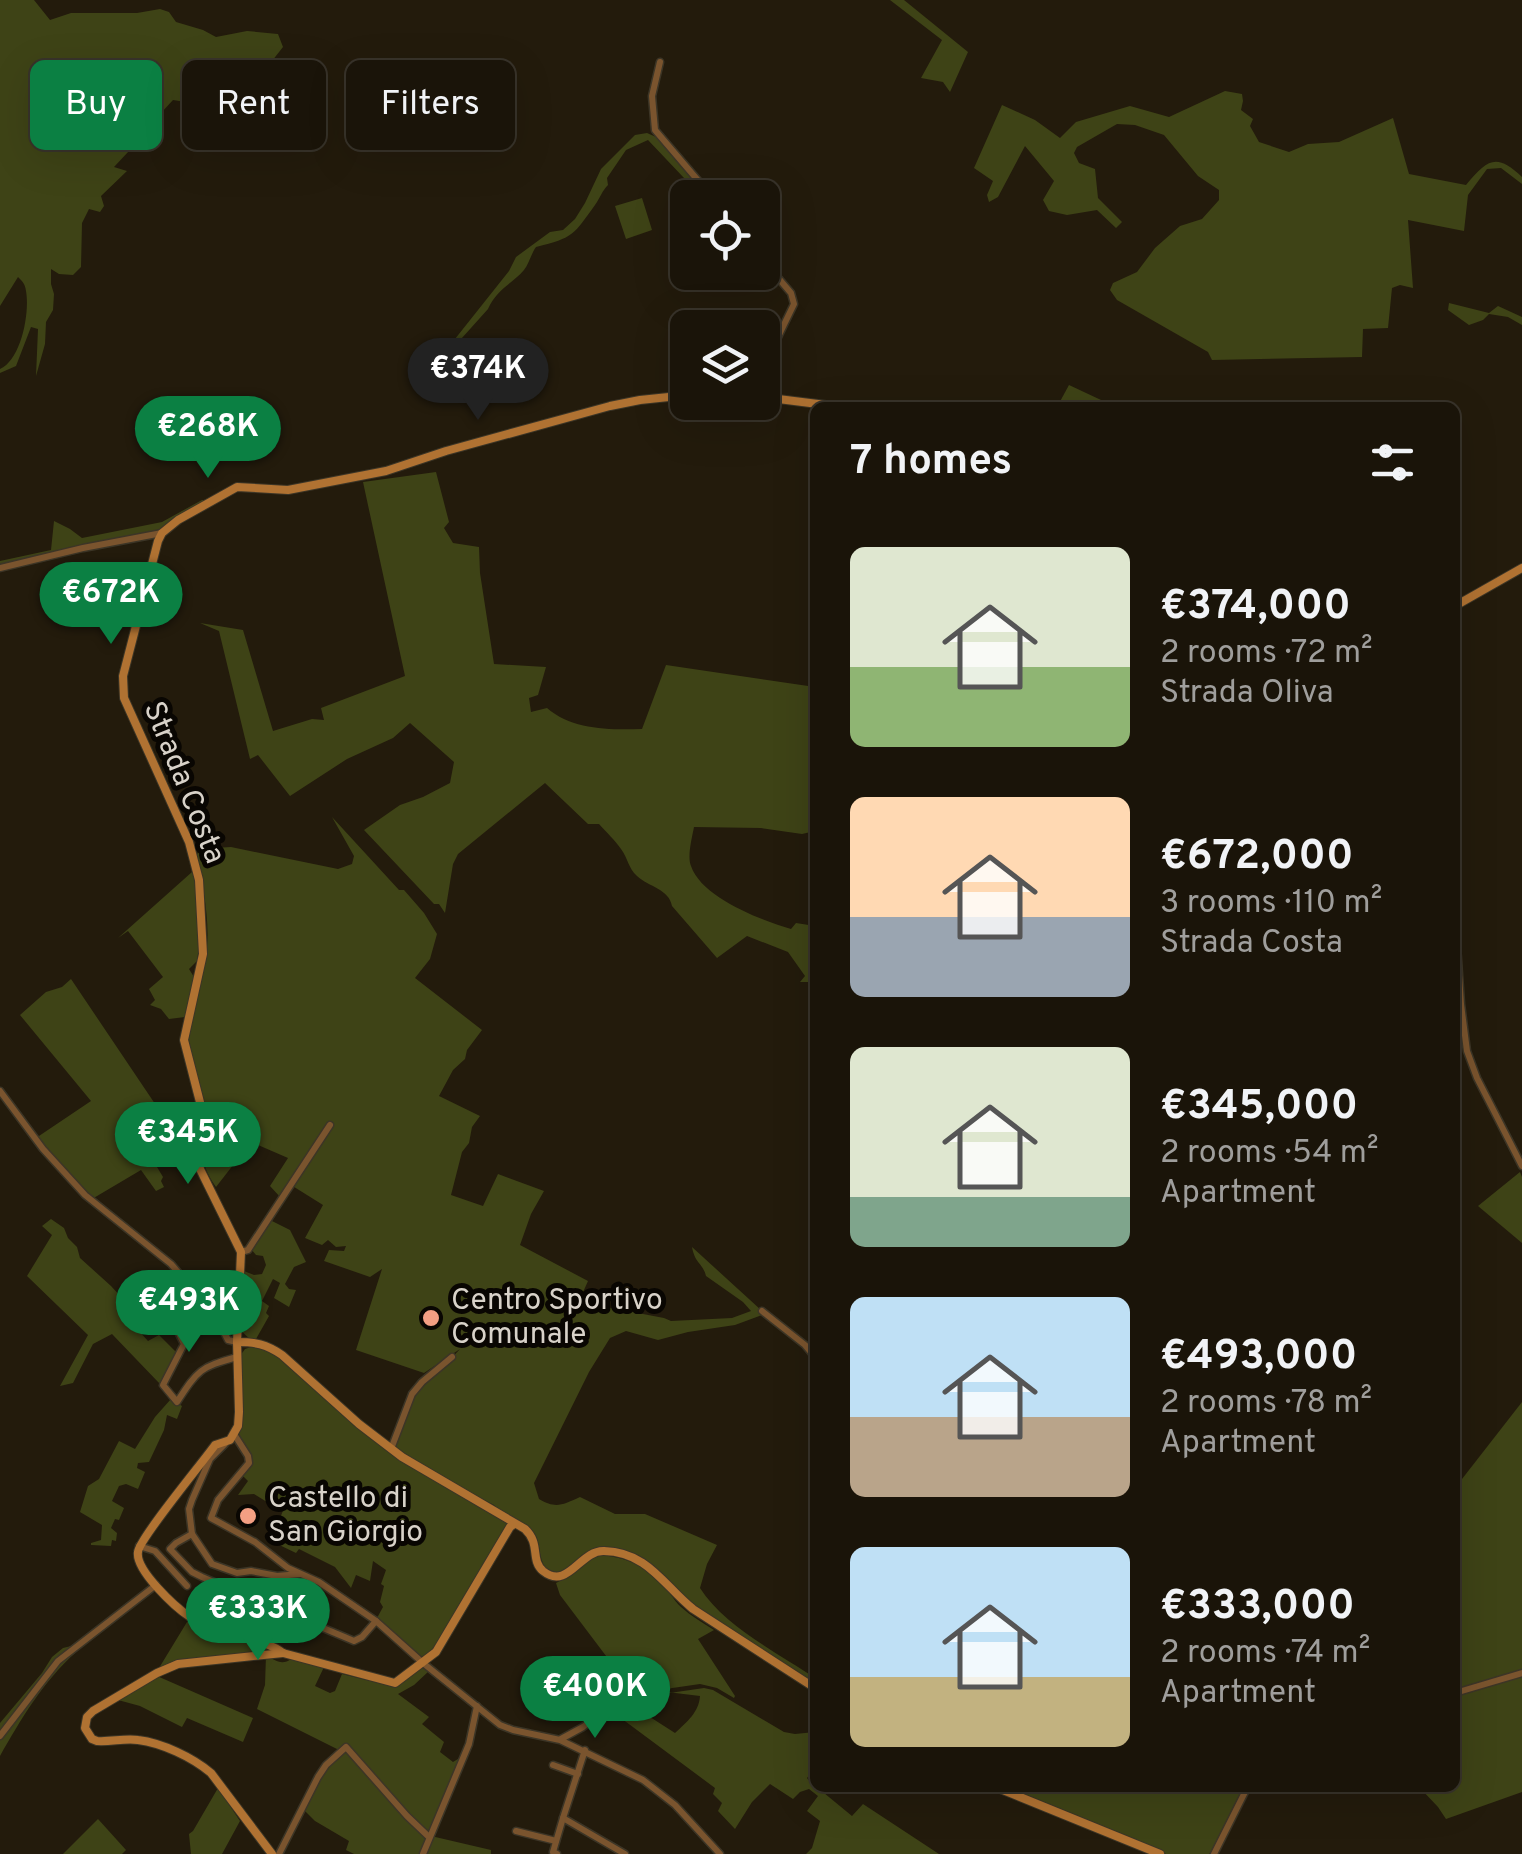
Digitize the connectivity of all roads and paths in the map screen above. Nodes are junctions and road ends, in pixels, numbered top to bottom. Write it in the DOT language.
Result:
graph roads {
  1 [pos="660,62"];
  2 [pos="697,180"];
  3 [pos="780,280"];
  4 [pos="780,333"];
  5 [pos="670,396"];
  6 [pos="780,399"];
  7 [pos="810,403"];
  8 [pos="162,533"];
  9 [pos="0,568"];
  10 [pos="1522,568"];
  11 [pos="1460,603"];
  12 [pos="1460,991"];
  13 [pos="0,1090"];
  14 [pos="330,1126"];
  15 [pos="1522,1166"];
  16 [pos="241,1252"];
  17 [pos="762,1312"];
  18 [pos="186,1327"];
  19 [pos="236,1342"];
  20 [pos="810,1352"];
  21 [pos="237,1357"];
  22 [pos="452,1357"];
  23 [pos="232,1437"];
  24 [pos="391,1449"];
  25 [pos="514,1524"];
  26 [pos="192,1534"];
  27 [pos="138,1549"];
  28 [pos="300,1574"];
  29 [pos="156,1585"];
  30 [pos="188,1586"];
  31 [pos="376,1620"];
  32 [pos="283,1653"];
  33 [pos="422,1663"];
  34 [pos="1522,1673"];
  35 [pos="810,1685"];
  36 [pos="1460,1692"];
  37 [pos="477,1706"];
  38 [pos="608,1708"];
  39 [pos="0,1736"];
  40 [pos="560,1740"];
  41 [pos="586,1750"];
  42 [pos="553,1765"];
  43 [pos="578,1774"];
  44 [pos="1008,1792"];
  45 [pos="1245,1792"];
  46 [pos="563,1818"];
  47 [pos="516,1831"];
  48 [pos="430,1837"];
  49 [pos="556,1841"];
  50 [pos="272,1854"];
  51 [pos="280,1854"];
  52 [pos="424,1854"];
  53 [pos="557,1854"];
  54 [pos="625,1854"];
  55 [pos="720,1854"];
  56 [pos="1160,1854"];
  57 [pos="1214,1854"];
  1 -- 2 [label="street"];
  3 -- 4 [label="street"];
  5 -- 8 [label="street"];
  6 -- 7 [label="street"];
  8 -- 9 [label="street"];
  8 -- 16 [label="street, Strada Costa"];
  10 -- 11 [label="street"];
  12 -- 15 [label="street"];
  13 -- 19 [label="street"];
  14 -- 16 [label="street"];
  16 -- 19 [label="street"];
  17 -- 20 [label="street"];
  18 -- 21 [label="street"];
  19 -- 21 [label="street"];
  19 -- 24 [label="street"];
  21 -- 23 [label="street"];
  22 -- 24 [label="street"];
  23 -- 26 [label="street"];
  23 -- 27 [label="street"];
  23 -- 28 [label="street"];
  24 -- 25 [label="street"];
  25 -- 33 [label="street"];
  25 -- 35 [label="street"];
  26 -- 28 [label="street"];
  26 -- 31 [label="street"];
  27 -- 29 [label="street"];
  27 -- 30 [label="street"];
  28 -- 31 [label="street"];
  29 -- 32 [label="street"];
  29 -- 39 [label="street"];
  31 -- 33 [label="street"];
  32 -- 33 [label="street"];
  32 -- 50 [label="street"];
  33 -- 37 [label="street"];
  34 -- 36 [label="street"];
  37 -- 40 [label="street"];
  37 -- 48 [label="street"];
  38 -- 40 [label="street"];
  40 -- 41 [label="street"];
  41 -- 43 [label="street"];
  41 -- 55 [label="street"];
  42 -- 43 [label="street"];
  43 -- 46 [label="street"];
  44 -- 56 [label="street"];
  45 -- 57 [label="street"];
  46 -- 49 [label="street"];
  46 -- 54 [label="street"];
  47 -- 49 [label="street"];
  48 -- 51 [label="street"];
  48 -- 52 [label="street"];
  49 -- 53 [label="street"];
}
